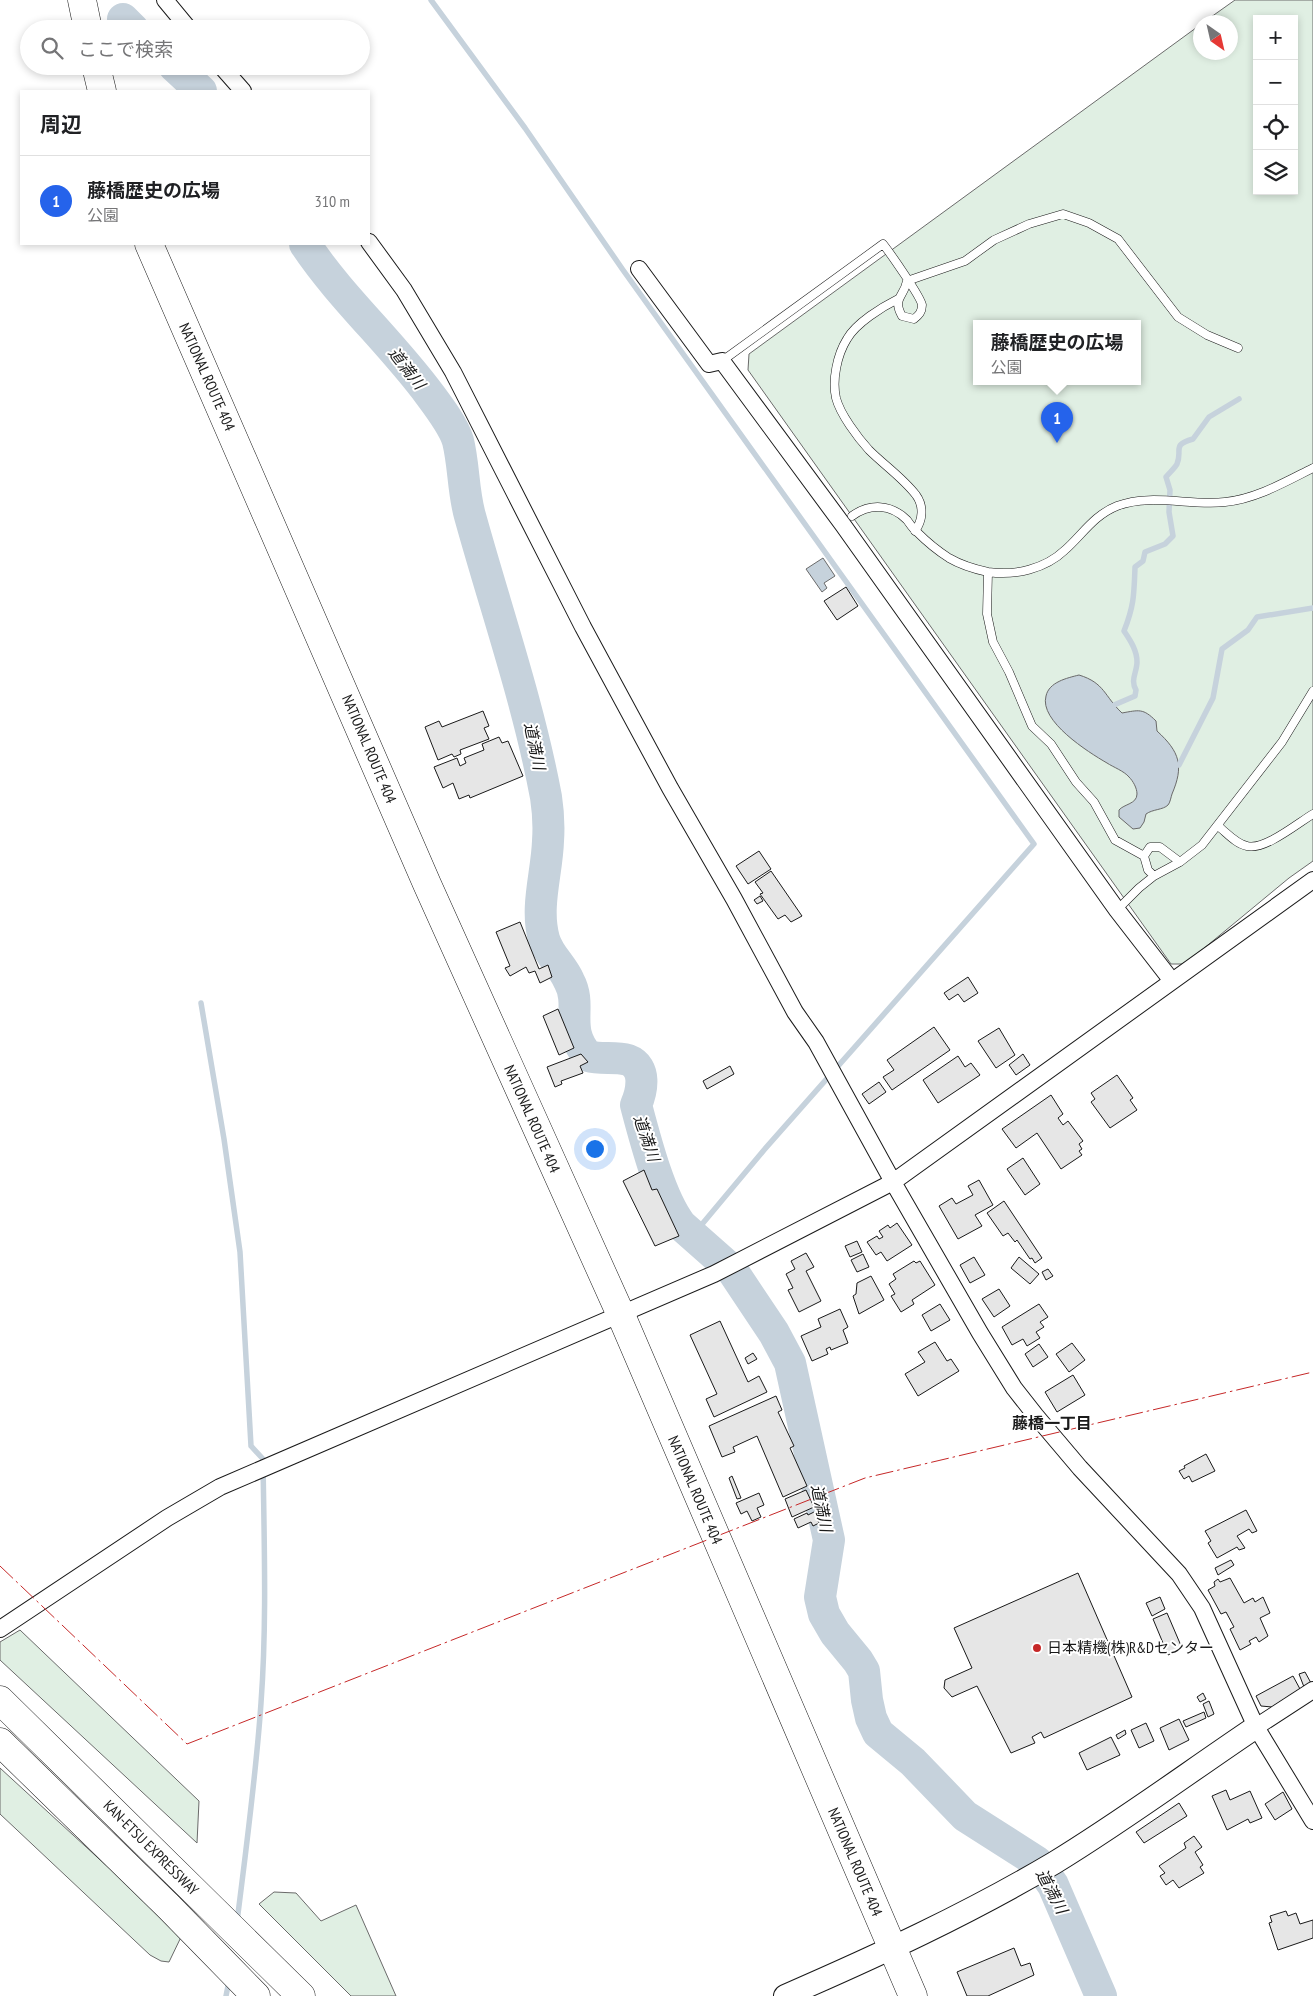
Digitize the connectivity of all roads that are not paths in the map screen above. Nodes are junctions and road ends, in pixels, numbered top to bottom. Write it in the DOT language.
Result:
graph roads {
  1 [pos="82,0"];
  2 [pos="165,0"];
  3 [pos="86,20"];
  4 [pos="182,20"];
  5 [pos="98,75"];
  6 [pos="229,75"];
  7 [pos="102,90"];
  8 [pos="242,90"];
  9 [pos="370,243"];
  10 [pos="149,245"];
  11 [pos="640,269"];
  12 [pos="907,281"];
  13 [pos="898,299"];
  14 [pos="1238,348"];
  15 [pos="722,361"];
  16 [pos="1313,468"];
  17 [pos="852,516"];
  18 [pos="915,531"];
  19 [pos="988,572"];
  20 [pos="1313,691"];
  21 [pos="1313,814"];
  22 [pos="1218,826"];
  23 [pos="1144,856"];
  24 [pos="1180,862"];
  25 [pos="1154,876"];
  26 [pos="1313,880"];
  27 [pos="1117,910"];
  28 [pos="1172,981"];
  29 [pos="893,1182"];
  30 [pos="621,1315"];
  31 [pos="0,1629"];
  32 [pos="1313,1690"];
  33 [pos="0,1700"];
  34 [pos="1256,1727"];
  35 [pos="0,1742"];
  36 [pos="1313,1821"];
  37 [pos="891,1948"];
  38 [pos="251,1991"];
  39 [pos="300,1996"];
  40 [pos="785,1996"];
  41 [pos="913,1996"];
  1 -- 3 [label="highway"];
  2 -- 4 [label="street"];
  5 -- 7 [label="highway"];
  6 -- 8 [label="street"];
  9 -- 29 [label="street"];
  10 -- 30 [label="highway, NATIONAL ROUTE 404"];
  11 -- 15 [label="street"];
  12 -- 13 [label="lane"];
  12 -- 13 [label="lane"];
  12 -- 14 [label="lane"];
  12 -- 15 [label="lane"];
  13 -- 18 [label="lane"];
  15 -- 27 [label="street"];
  16 -- 19 [label="lane"];
  17 -- 18 [label="lane"];
  18 -- 19 [label="lane"];
  19 -- 23 [label="lane"];
  20 -- 22 [label="lane"];
  21 -- 22 [label="lane"];
  22 -- 24 [label="lane"];
  23 -- 24 [label="lane"];
  23 -- 25 [label="lane"];
  24 -- 25 [label="lane"];
  25 -- 27 [label="lane"];
  26 -- 28 [label="street"];
  27 -- 28 [label="street"];
  28 -- 29 [label="street"];
  29 -- 30 [label="street"];
  29 -- 34 [label="street"];
  30 -- 31 [label="street"];
  30 -- 37 [label="highway, NATIONAL ROUTE 404"];
  32 -- 34 [label="street"];
  33 -- 39 [label="highway, KAN-ETSU EXPRESSWAY"];
  34 -- 36 [label="street"];
  34 -- 37 [label="street"];
  35 -- 38 [label="highway, KAN-ETSU EXPRESSWAY"];
  37 -- 40 [label="street"];
  37 -- 41 [label="highway, NATIONAL ROUTE 404"];
}
